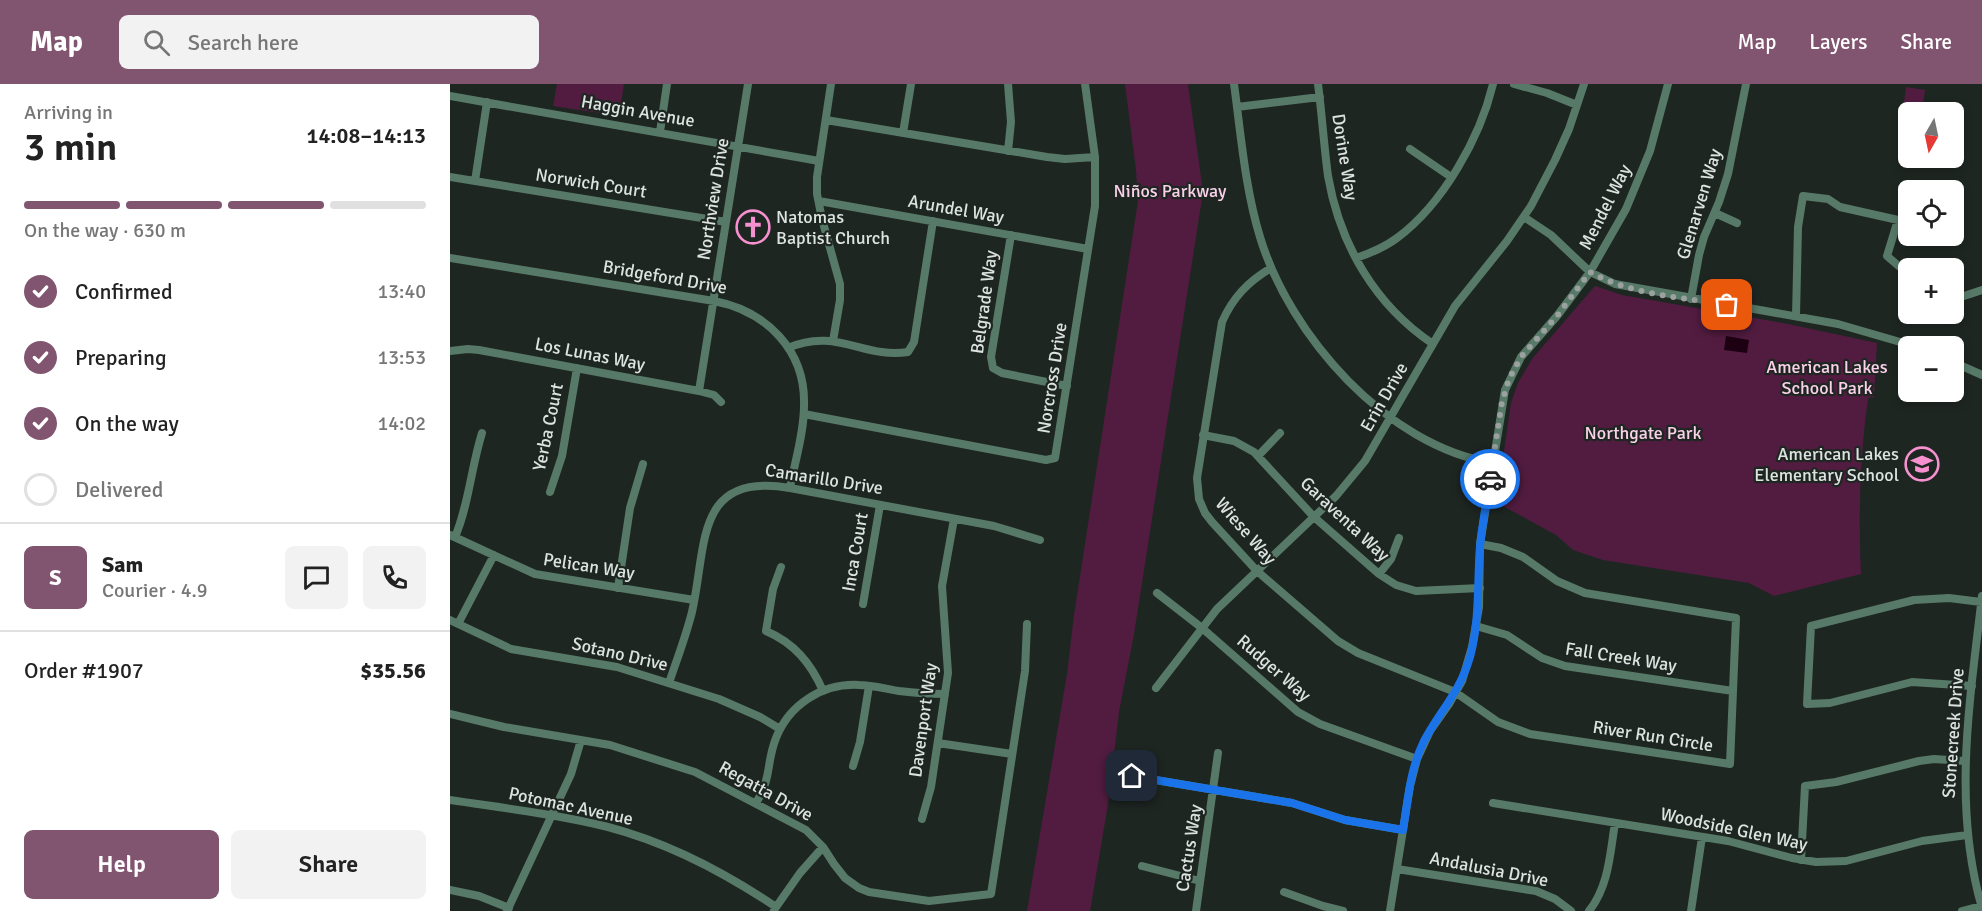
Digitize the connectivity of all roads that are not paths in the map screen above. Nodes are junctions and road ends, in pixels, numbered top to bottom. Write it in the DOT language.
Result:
graph roads {
  1 [pos="667,84"];
  2 [pos="748,84"];
  3 [pos="831,84"];
  4 [pos="911,84"];
  5 [pos="1008,84"];
  6 [pos="1085,84"];
  7 [pos="1234,84"];
  8 [pos="1318,84"];
  9 [pos="1493,84"];
  10 [pos="1514,84"];
  11 [pos="1584,84"];
  12 [pos="1668,84"];
  13 [pos="1746,84"];
  14 [pos="450,96"];
  15 [pos="1320,97"];
  16 [pos="487,102"];
  17 [pos="1577,105"];
  18 [pos="1237,107"];
  19 [pos="826,120"];
  20 [pos="660,132"];
  21 [pos="903,133"];
  22 [pos="738,146"];
  23 [pos="1410,149"];
  24 [pos="1008,151"];
  25 [pos="1095,157"];
  26 [pos="819,160"];
  27 [pos="450,177"];
  28 [pos="1451,177"];
  29 [pos="475,181"];
  30 [pos="819,201"];
  31 [pos="1715,213"];
  32 [pos="1524,217"];
  33 [pos="933,221"];
  34 [pos="726,222"];
  35 [pos="1737,223"];
  36 [pos="1011,235"];
  37 [pos="1088,249"];
  38 [pos="450,258"];
  39 [pos="1356,258"];
  40 [pos="1898,265"];
  41 [pos="1271,268"];
  42 [pos="1590,272"];
  43 [pos="1982,290"];
  44 [pos="1964,296"];
  45 [pos="1691,298"];
  46 [pos="714,301"];
  47 [pos="1796,316"];
  48 [pos="833,341"];
  49 [pos="1898,341"];
  50 [pos="1433,344"];
  51 [pos="788,348"];
  52 [pos="450,351"];
  53 [pos="1964,367"];
  54 [pos="577,368"];
  55 [pos="1982,375"];
  56 [pos="1067,386"];
  57 [pos="699,391"];
  58 [pos="721,402"];
  59 [pos="804,414"];
  60 [pos="1392,417"];
  61 [pos="483,433"];
  62 [pos="1280,433"];
  63 [pos="1203,435"];
  64 [pos="1258,456"];
  65 [pos="1493,463"];
  66 [pos="643,464"];
  67 [pos="790,488"];
  68 [pos="550,492"];
  69 [pos="880,505"];
  70 [pos="1314,517"];
  71 [pos="954,519"];
  72 [pos="453,536"];
  73 [pos="1399,538"];
  74 [pos="1040,540"];
  75 [pos="1480,544"];
  76 [pos="494,555"];
  77 [pos="781,567"];
  78 [pos="1257,571"];
  79 [pos="1380,574"];
  80 [pos="618,588"];
  81 [pos="1480,588"];
  82 [pos="1156,593"];
  83 [pos="1982,596"];
  84 [pos="694,600"];
  85 [pos="1981,602"];
  86 [pos="863,604"];
  87 [pos="454,622"];
  88 [pos="1027,624"];
  89 [pos="1476,626"];
  90 [pos="1202,628"];
  91 [pos="1979,649"];
  92 [pos="669,682"];
  93 [pos="869,686"];
  94 [pos="1972,686"];
  95 [pos="1156,688"];
  96 [pos="823,690"];
  97 [pos="1733,691"];
  98 [pos="1455,692"];
  99 [pos="945,694"];
  100 [pos="450,714"];
  101 [pos="780,729"];
  102 [pos="581,740"];
  103 [pos="938,743"];
  104 [pos="1218,753"];
  105 [pos="1012,754"];
  106 [pos="1417,759"];
  107 [pos="1964,761"];
  108 [pos="853,766"];
  109 [pos="1132,776"];
  110 [pos="1214,790"];
  111 [pos="450,800"];
  112 [pos="756,803"];
  113 [pos="1493,803"];
  114 [pos="553,815"];
  115 [pos="922,819"];
  116 [pos="1615,823"];
  117 [pos="1403,830"];
  118 [pos="1967,835"];
  119 [pos="1702,837"];
  120 [pos="824,847"];
  121 [pos="1802,860"];
  122 [pos="1142,866"];
  123 [pos="1397,869"];
  124 [pos="1200,881"];
  125 [pos="450,890"];
  126 [pos="1284,892"];
  127 [pos="1982,907"];
  128 [pos="775,909"];
  129 [pos="508,910"];
  130 [pos="1196,911"];
  131 [pos="1343,911"];
  132 [pos="1390,911"];
  133 [pos="1571,911"];
  134 [pos="1589,911"];
  135 [pos="1691,911"];
  136 [pos="1962,911"];
  1 -- 20 [label="street"];
  2 -- 22 [label="street, Northview Drive"];
  3 -- 19 [label="street"];
  4 -- 21 [label="street"];
  5 -- 24 [label="street"];
  6 -- 25 [label="street, Norcross Drive"];
  7 -- 18 [label="street"];
  8 -- 15 [label="street, Dorine Way"];
  9 -- 28 [label="street"];
  10 -- 17 [label="street"];
  11 -- 17 [label="street, Erin Drive"];
  12 -- 42 [label="street, Mendel Way"];
  13 -- 31 [label="street, Glenarven Way"];
  14 -- 16 [label="street, Haggin Avenue"];
  15 -- 18 [label="street"];
  15 -- 39 [label="street, Dorine Way"];
  16 -- 20 [label="street, Haggin Avenue"];
  16 -- 29 [label="street"];
  17 -- 32 [label="street, Erin Drive"];
  18 -- 41 [label="street"];
  19 -- 21 [label="street"];
  19 -- 26 [label="street"];
  20 -- 22 [label="street, Haggin Avenue"];
  21 -- 24 [label="street"];
  22 -- 26 [label="street, Haggin Avenue"];
  22 -- 34 [label="street, Northview Drive"];
  23 -- 28 [label="street"];
  24 -- 25 [label="street"];
  25 -- 37 [label="street, Norcross Drive"];
  26 -- 30 [label="street"];
  27 -- 29 [label="street, Norwich Court"];
  28 -- 39 [label="street"];
  29 -- 34 [label="street, Norwich Court"];
  30 -- 33 [label="street, Arundel Way"];
  30 -- 48 [label="street"];
  31 -- 35 [label="street"];
  31 -- 45 [label="street, Glenarven Way"];
  32 -- 42 [label="street"];
  32 -- 50 [label="street, Erin Drive"];
  33 -- 36 [label="street, Arundel Way"];
  33 -- 48 [label="street"];
  34 -- 46 [label="street, Northview Drive"];
  36 -- 37 [label="street, Arundel Way"];
  36 -- 56 [label="street, Belgrade Way"];
  37 -- 56 [label="street, Norcross Drive"];
  38 -- 46 [label="street, Bridgeford Drive"];
  39 -- 50 [label="street, Dorine Way"];
  40 -- 47 [label="street"];
  41 -- 60 [label="street"];
  41 -- 63 [label="street, Wiese Way"];
  42 -- 45 [label="street"];
  42 -- 65 [label="street, Mendel Way"];
  43 -- 44 [label="street"];
  45 -- 47 [label="street"];
  46 -- 51 [label="street, Bridgeford Drive"];
  46 -- 57 [label="street, Northview Drive"];
  47 -- 49 [label="street"];
  48 -- 51 [label="street"];
  50 -- 60 [label="street, Erin Drive"];
  51 -- 59 [label="street, Bridgeford Drive"];
  52 -- 54 [label="street, Los Lunas Way"];
  53 -- 55 [label="street"];
  54 -- 57 [label="street, Los Lunas Way"];
  54 -- 68 [label="street, Yerba Court"];
  56 -- 59 [label="street, Norcross Drive"];
  57 -- 58 [label="street, Los Lunas Way"];
  59 -- 67 [label="street, Bridgeford Drive"];
  60 -- 65 [label="street"];
  60 -- 70 [label="street, Erin Drive"];
  61 -- 72 [label="street"];
  62 -- 64 [label="street"];
  63 -- 64 [label="street, Garaventa Way"];
  63 -- 78 [label="street, Wiese Way"];
  64 -- 70 [label="street, Garaventa Way"];
  65 -- 75 [label="street, Mendel Way"];
  66 -- 80 [label="street"];
  67 -- 69 [label="street, Camarillo Drive"];
  67 -- 84 [label="street, Camarillo Drive"];
  69 -- 71 [label="street, Camarillo Drive"];
  69 -- 86 [label="street, Inca Court"];
  70 -- 78 [label="street, Erin Drive"];
  70 -- 79 [label="street, Garaventa Way"];
  71 -- 74 [label="street, Camarillo Drive"];
  71 -- 99 [label="street, Davenport Way"];
  72 -- 76 [label="street, Pelican Way"];
  73 -- 79 [label="street"];
  75 -- 81 [label="street, Mendel Way"];
  75 -- 97 [label="street, River Run Circle"];
  76 -- 80 [label="street, Pelican Way"];
  76 -- 87 [label="street"];
  77 -- 96 [label="street"];
  78 -- 90 [label="street, Erin Drive"];
  78 -- 98 [label="street, Wiese Way"];
  79 -- 81 [label="street, Garaventa Way"];
  80 -- 84 [label="street, Pelican Way"];
  81 -- 89 [label="street, Mendel Way"];
  82 -- 90 [label="street, Rudger Way"];
  83 -- 85 [label="street, Stonecreek Drive"];
  84 -- 92 [label="street, Camarillo Drive"];
  85 -- 91 [label="street, Stonecreek Drive"];
  85 -- 94 [label="street"];
  87 -- 92 [label="street, Sotano Drive"];
  88 -- 105 [label="street, Regatta Drive"];
  89 -- 97 [label="street, Fall Creek Way"];
  89 -- 98 [label="street, Mendel Way"];
  90 -- 95 [label="street, Erin Drive"];
  90 -- 106 [label="street, Rudger Way"];
  91 -- 94 [label="street, Stonecreek Drive"];
  92 -- 101 [label="street, Sotano Drive"];
  93 -- 96 [label="street"];
  93 -- 99 [label="street"];
  93 -- 108 [label="street"];
  94 -- 107 [label="street, Stonecreek Drive"];
  96 -- 101 [label="street"];
  97 -- 98 [label="street, River Run Circle"];
  98 -- 106 [label="street, Mendel Way"];
  99 -- 103 [label="street, Davenport Way"];
  100 -- 102 [label="street, Regatta Drive"];
  101 -- 112 [label="street"];
  102 -- 112 [label="street, Regatta Drive"];
  102 -- 114 [label="street"];
  103 -- 105 [label="street"];
  103 -- 115 [label="street, Davenport Way"];
  104 -- 110 [label="street, Cactus Way"];
  105 -- 120 [label="street, Regatta Drive"];
  106 -- 117 [label="street, Mendel Way"];
  107 -- 118 [label="street, Stonecreek Drive"];
  107 -- 121 [label="street"];
  109 -- 110 [label="street"];
  110 -- 117 [label="street"];
  110 -- 124 [label="street, Cactus Way"];
  111 -- 114 [label="street, Potomac Avenue"];
  112 -- 120 [label="street, Regatta Drive"];
  113 -- 116 [label="street, Woodside Glen Way"];
  114 -- 128 [label="street, Potomac Avenue"];
  114 -- 129 [label="street"];
  116 -- 119 [label="street, Woodside Glen Way"];
  116 -- 134 [label="street"];
  117 -- 123 [label="street, Mendel Way"];
  118 -- 121 [label="street, Woodside Glen Way"];
  118 -- 127 [label="street, Stonecreek Drive"];
  119 -- 121 [label="street, Woodside Glen Way"];
  119 -- 135 [label="street"];
  120 -- 128 [label="street"];
  122 -- 124 [label="street"];
  123 -- 132 [label="street, Mendel Way"];
  123 -- 133 [label="street, Andalusia Drive"];
  124 -- 130 [label="street, Cactus Way"];
  125 -- 129 [label="street"];
  126 -- 131 [label="street"];
  127 -- 136 [label="street"];
}
